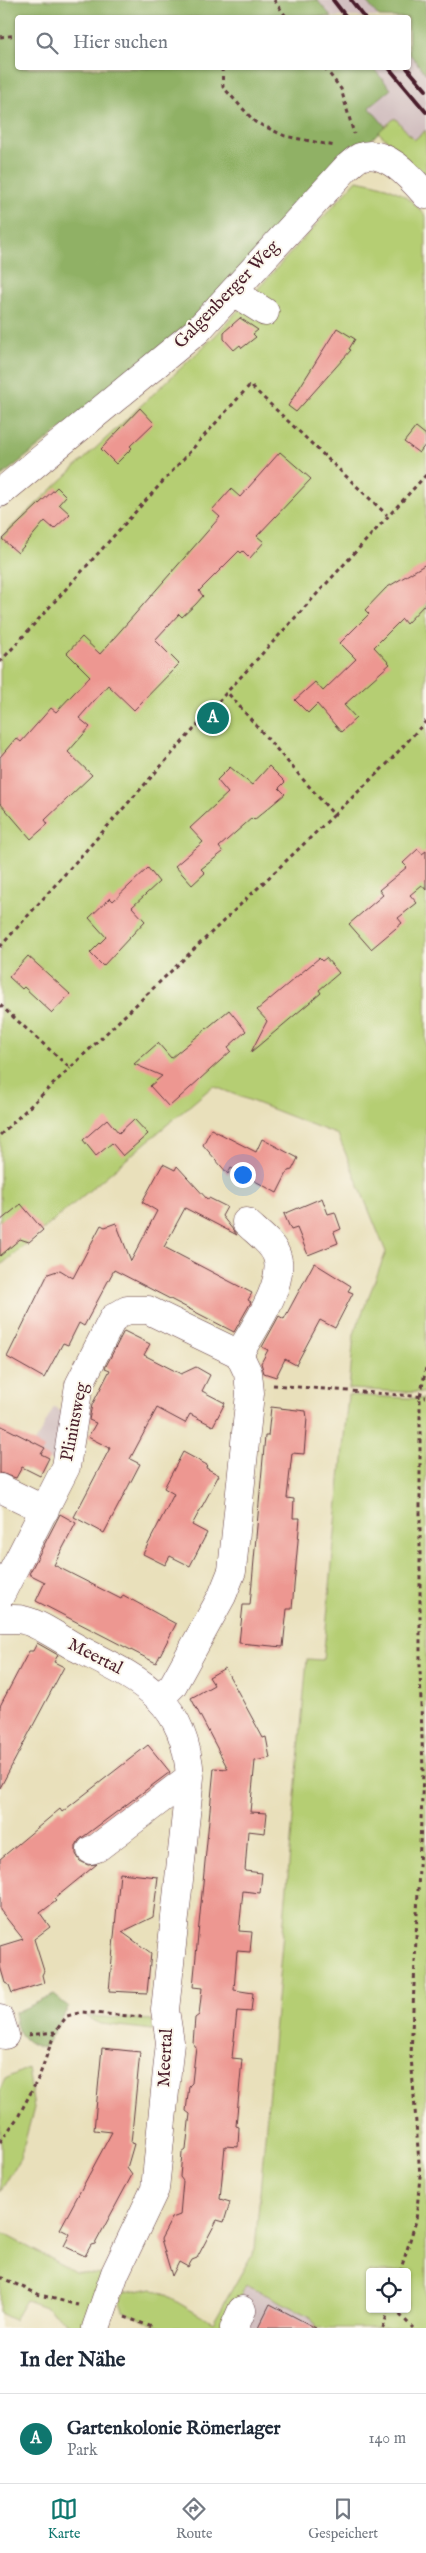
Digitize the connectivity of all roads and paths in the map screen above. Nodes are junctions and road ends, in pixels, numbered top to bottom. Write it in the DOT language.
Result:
graph roads {
  1 [pos="274,0"];
  2 [pos="285,15"];
  3 [pos="15,34"];
  4 [pos="0,37"];
  5 [pos="222,70"];
  6 [pos="326,70"];
  7 [pos="361,157"];
  8 [pos="426,195"];
  9 [pos="232,292"];
  10 [pos="265,312"];
  11 [pos="426,475"];
  12 [pos="0,493"];
  13 [pos="388,515"];
  14 [pos="0,662"];
  15 [pos="227,692"];
  16 [pos="426,721"];
  17 [pos="334,815"];
  18 [pos="0,947"];
  19 [pos="0,1005"];
  20 [pos="70,1068"];
  21 [pos="0,1135"];
  22 [pos="246,1222"];
  23 [pos="240,1354"];
  24 [pos="426,1368"];
  25 [pos="250,1383"];
  26 [pos="420,1397"];
  27 [pos="426,1397"];
  28 [pos="0,1488"];
  29 [pos="45,1510"];
  30 [pos="2,1618"];
  31 [pos="160,1698"];
  32 [pos="190,1777"];
  33 [pos="91,1850"];
  34 [pos="168,2019"];
  35 [pos="0,2142"];
  36 [pos="401,2268"];
  37 [pos="0,2277"];
  38 [pos="388,2313"];
  39 [pos="398,2313"];
  40 [pos="99,2320"];
  41 [pos="155,2328"];
  42 [pos="383,2328"];
  43 [pos="413,2328"];
  1 -- 2 [label="path"];
  3 -- 4 [label="path"];
  5 -- 7 [label="path"];
  6 -- 7 [label="path"];
  7 -- 8 [label="street"];
  7 -- 9 [label="street, Galgenberger Weg"];
  9 -- 10 [label="street"];
  9 -- 12 [label="street, Galgenberger Weg"];
  11 -- 13 [label="path"];
  13 -- 14 [label="path"];
  13 -- 15 [label="path"];
  15 -- 17 [label="path"];
  15 -- 18 [label="path"];
  16 -- 17 [label="path"];
  17 -- 20 [label="path"];
  19 -- 20 [label="path"];
  20 -- 21 [label="path"];
  22 -- 23 [label="street"];
  23 -- 25 [label="street"];
  23 -- 29 [label="street, Pliniusweg"];
  24 -- 26 [label="path"];
  25 -- 26 [label="path"];
  25 -- 31 [label="street"];
  26 -- 27 [label="path"];
  26 -- 36 [label="path"];
  28 -- 29 [label="street"];
  29 -- 30 [label="street, Pliniusweg"];
  30 -- 31 [label="street, Meertal"];
  31 -- 32 [label="street, Meertal"];
  32 -- 33 [label="street"];
  32 -- 34 [label="street, Meertal"];
  34 -- 35 [label="path"];
  34 -- 40 [label="street, Meertal"];
  37 -- 40 [label="path"];
  38 -- 42 [label="path"];
  39 -- 43 [label="path"];
  40 -- 41 [label="path"];
}
